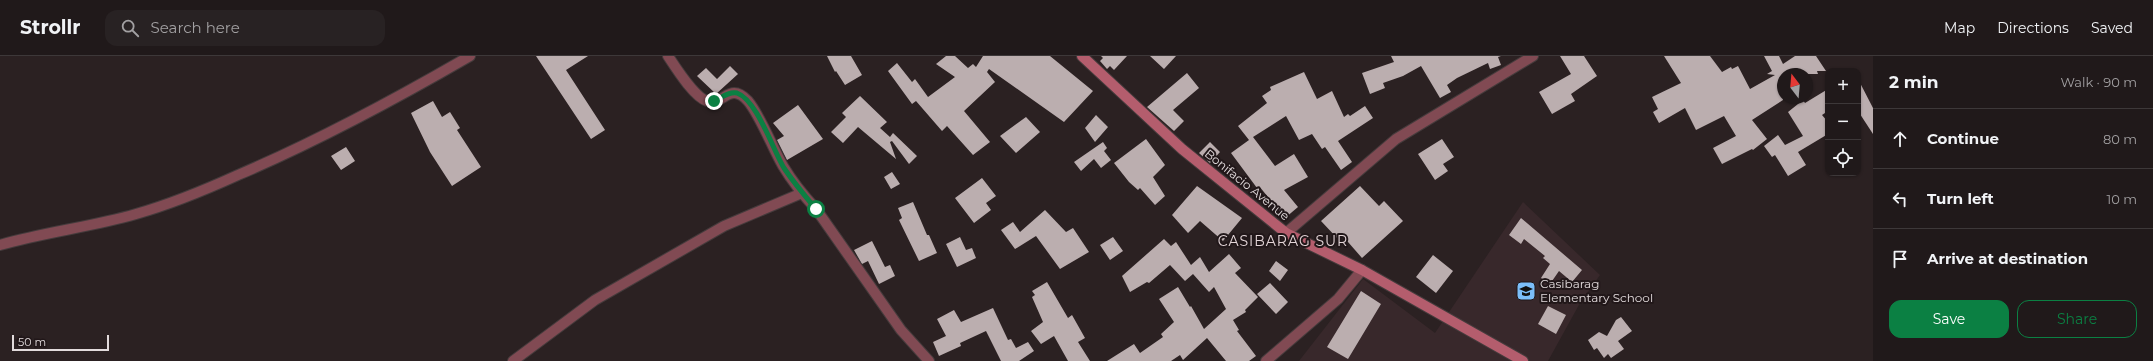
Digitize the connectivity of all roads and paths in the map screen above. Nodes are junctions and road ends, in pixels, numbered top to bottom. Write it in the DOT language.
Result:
graph roads {
  1 [pos="470,56"];
  2 [pos="668,56"];
  3 [pos="1082,56"];
  4 [pos="1533,56"];
  5 [pos="802,193"];
  6 [pos="1286,233"];
  7 [pos="0,245"];
  8 [pos="1362,270"];
  9 [pos="512,361"];
  10 [pos="929,361"];
  11 [pos="1266,361"];
  12 [pos="1523,361"];
  1 -- 7 [label="street"];
  2 -- 5 [label="street"];
  3 -- 6 [label="street, Bonifacio Avenue"];
  4 -- 6 [label="street"];
  5 -- 9 [label="street"];
  5 -- 10 [label="street"];
  6 -- 8 [label="street, Bonifacio Avenue"];
  8 -- 11 [label="street"];
  8 -- 12 [label="street, Bonifacio Avenue"];
}
